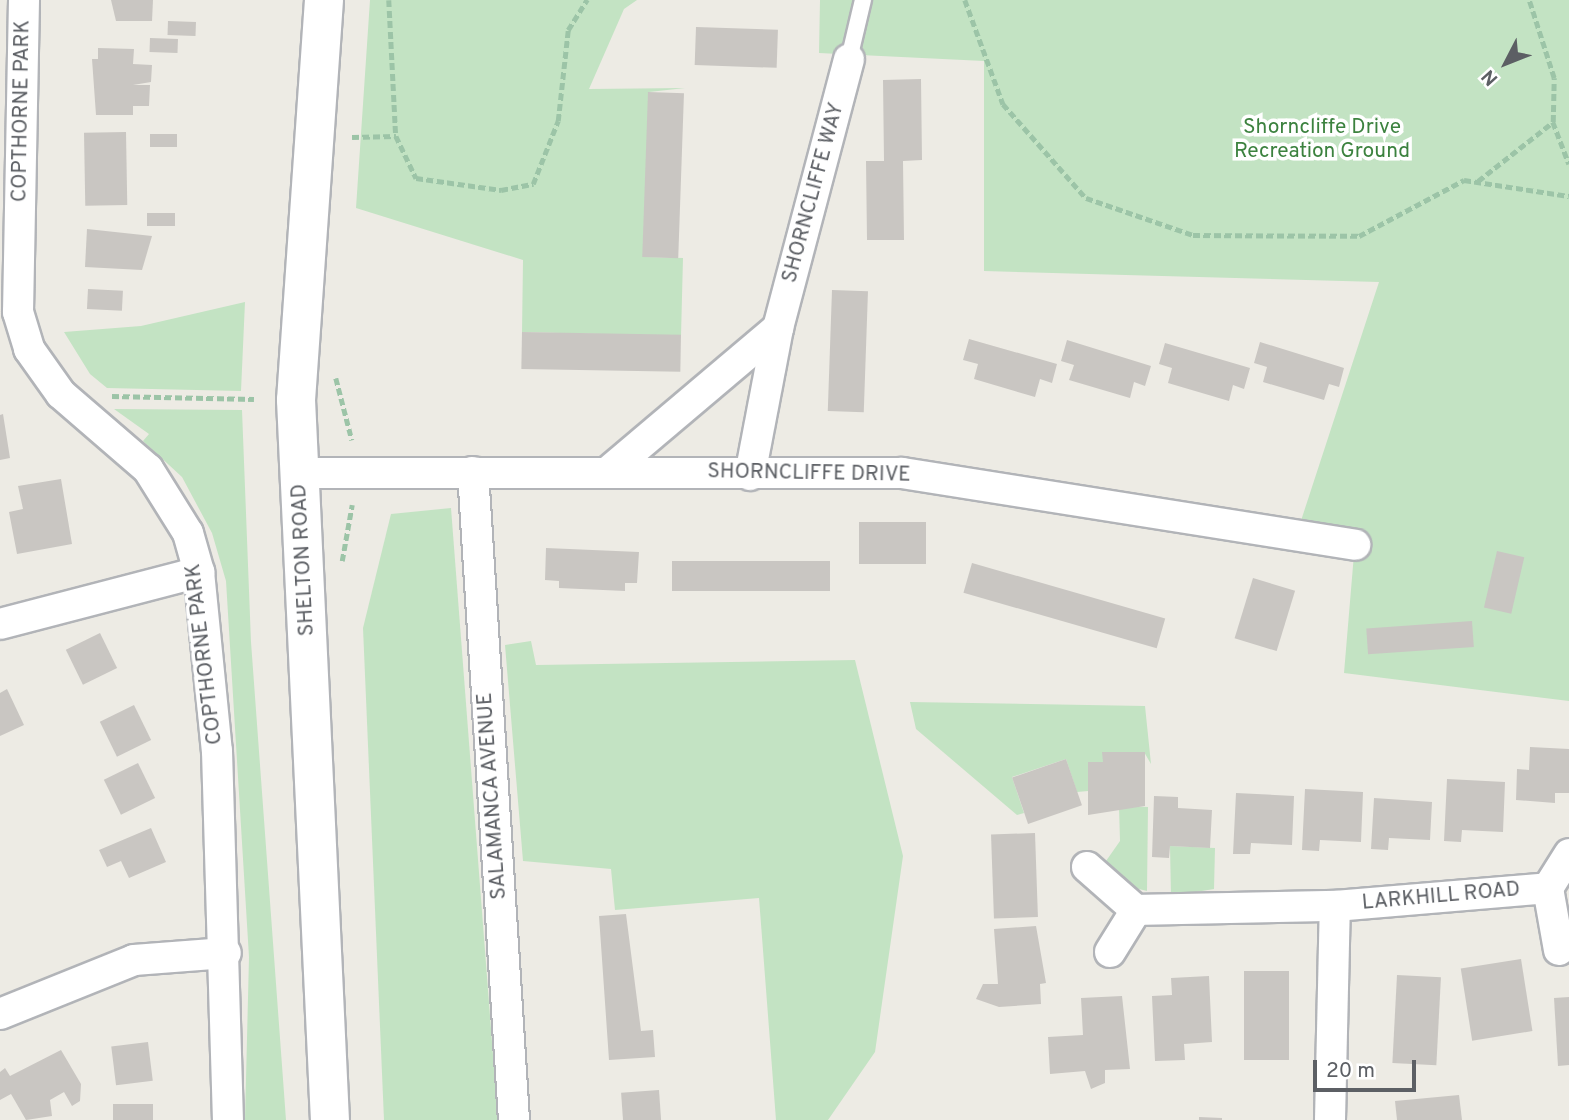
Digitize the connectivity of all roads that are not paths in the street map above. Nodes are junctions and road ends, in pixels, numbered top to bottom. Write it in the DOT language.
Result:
graph roads {
  1 [pos="24,0"];
  2 [pos="324,0"];
  3 [pos="863,0"];
  4 [pos="849,59"];
  5 [pos="778,328"];
  6 [pos="610,470"];
  7 [pos="473,472"];
  8 [pos="300,473"];
  9 [pos="750,474"];
  10 [pos="1355,545"];
  11 [pos="199,572"];
  12 [pos="0,624"];
  13 [pos="1569,854"];
  14 [pos="1087,867"];
  15 [pos="1548,888"];
  16 [pos="1335,906"];
  17 [pos="1136,909"];
  18 [pos="1559,950"];
  19 [pos="1110,952"];
  20 [pos="226,953"];
  21 [pos="0,1014"];
  22 [pos="228,1120"];
  23 [pos="330,1120"];
  24 [pos="514,1120"];
  25 [pos="1330,1120"];
  1 -- 11 [label="street, COPTHORNE PARK"];
  2 -- 8 [label="main road, SHELTON ROAD"];
  3 -- 4 [label="lane"];
  4 -- 5 [label="street, SHORNCLIFFE WAY"];
  5 -- 6 [label="street"];
  5 -- 9 [label="street, SHORNCLIFFE WAY"];
  6 -- 7 [label="street, SHORNCLIFFE DRIVE"];
  6 -- 9 [label="street, SHORNCLIFFE DRIVE"];
  7 -- 8 [label="street, SHORNCLIFFE DRIVE"];
  7 -- 24 [label="street, SALAMANCA AVENUE"];
  8 -- 23 [label="main road, SHELTON ROAD"];
  9 -- 10 [label="street, SHORNCLIFFE DRIVE"];
  11 -- 12 [label="street"];
  11 -- 20 [label="street, COPTHORNE PARK"];
  13 -- 15 [label="street, LARKHILL ROAD"];
  14 -- 17 [label="street"];
  15 -- 16 [label="street, LARKHILL ROAD"];
  15 -- 18 [label="street, LARKHILL ROAD"];
  16 -- 17 [label="street, LARKHILL ROAD"];
  16 -- 25 [label="street, LARKHILL ROAD"];
  17 -- 19 [label="street"];
  20 -- 21 [label="street"];
  20 -- 22 [label="street, COPTHORNE PARK"];
}
